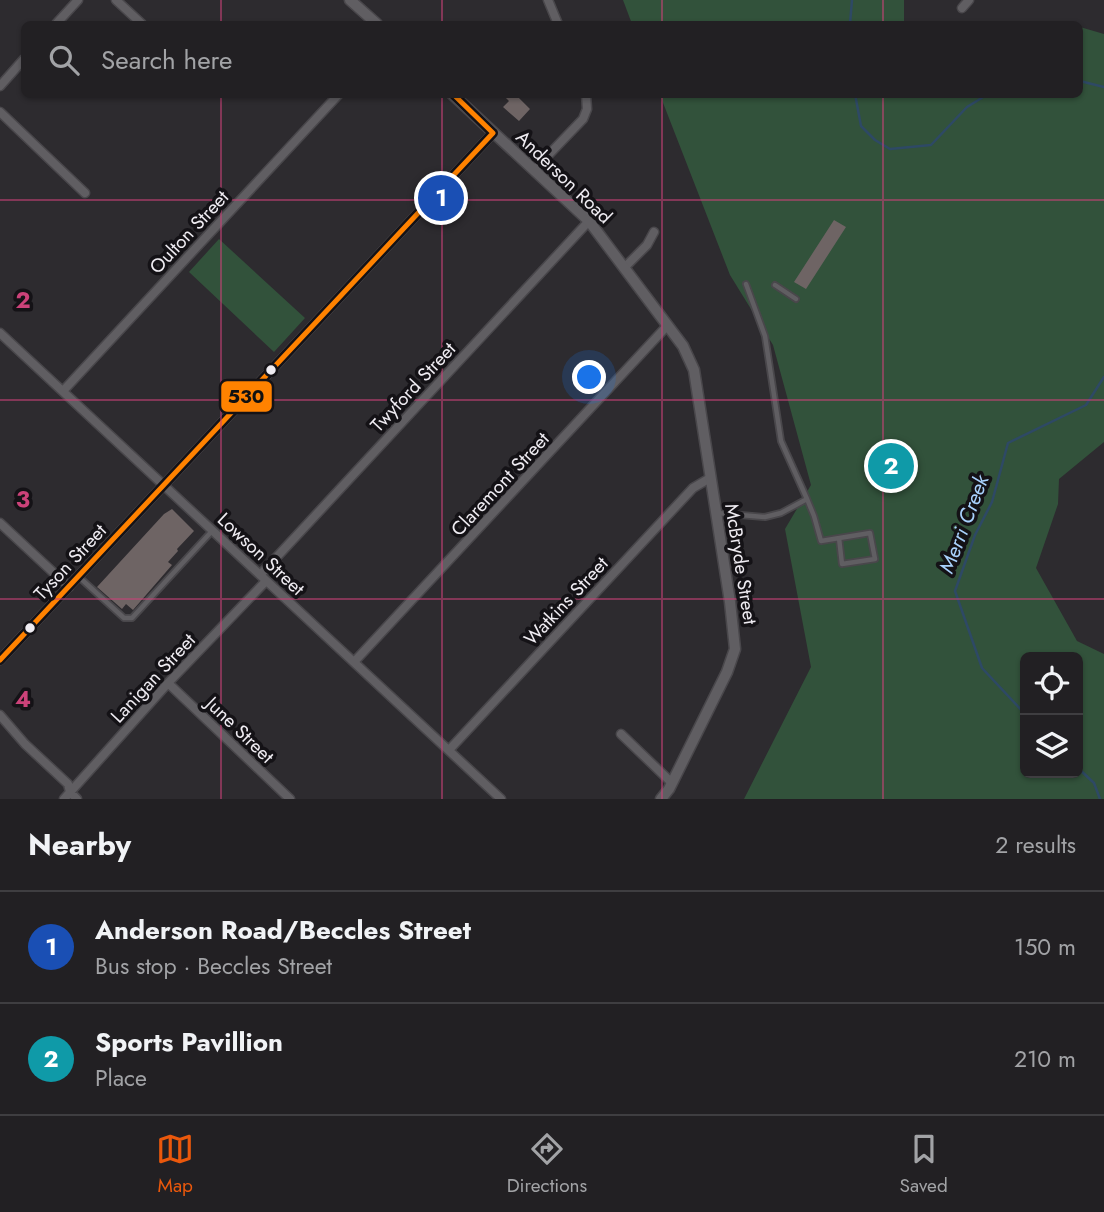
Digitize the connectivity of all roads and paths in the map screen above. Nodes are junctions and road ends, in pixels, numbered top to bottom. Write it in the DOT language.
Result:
graph roads {
  1 [pos="78,0"];
  2 [pos="116,0"];
  3 [pos="351,0"];
  4 [pos="548,0"];
  5 [pos="969,0"];
  6 [pos="962,8"];
  7 [pos="59,21"];
  8 [pos="139,21"];
  9 [pos="374,21"];
  10 [pos="557,21"];
  11 [pos="21,62"];
  12 [pos="0,86"];
  13 [pos="335,98"];
  14 [pos="456,98"];
  15 [pos="586,98"];
  16 [pos="0,112"];
  17 [pos="493,133"];
  18 [pos="534,170"];
  19 [pos="85,193"];
  20 [pos="589,222"];
  21 [pos="654,232"];
  22 [pos="624,268"];
  23 [pos="746,284"];
  24 [pos="775,285"];
  25 [pos="796,299"];
  26 [pos="667,326"];
  27 [pos="0,333"];
  28 [pos="63,391"];
  29 [pos="710,478"];
  30 [pos="164,485"];
  31 [pos="807,499"];
  32 [pos="716,513"];
  33 [pos="0,523"];
  34 [pos="212,531"];
  35 [pos="839,538"];
  36 [pos="79,576"];
  37 [pos="263,578"];
  38 [pos="69,587"];
  39 [pos="0,660"];
  40 [pos="354,663"];
  41 [pos="168,683"];
  42 [pos="0,715"];
  43 [pos="621,734"];
  44 [pos="449,750"];
  45 [pos="672,783"];
  46 [pos="67,796"];
  47 [pos="77,799"];
  48 [pos="290,799"];
  49 [pos="501,799"];
  50 [pos="661,799"];
  1 -- 7 [label="street"];
  2 -- 8 [label="street"];
  3 -- 9 [label="street"];
  4 -- 10 [label="street"];
  5 -- 6 [label="street"];
  11 -- 12 [label="street"];
  13 -- 28 [label="street, Oulton Street"];
  14 -- 17 [label="street, Anderson Road"];
  15 -- 18 [label="street"];
  16 -- 19 [label="street"];
  17 -- 18 [label="street, Anderson Road"];
  17 -- 30 [label="street, Tyson Street"];
  18 -- 20 [label="street, Anderson Road"];
  20 -- 22 [label="street, Anderson Road"];
  20 -- 37 [label="street, Twyford Street"];
  21 -- 22 [label="street"];
  22 -- 26 [label="street, Anderson Road"];
  23 -- 31 [label="lane"];
  24 -- 25 [label="lane"];
  26 -- 29 [label="street, McBryde Street"];
  26 -- 40 [label="street, Claremont Street"];
  27 -- 28 [label="street, Lowson Street"];
  28 -- 30 [label="street, Lowson Street"];
  29 -- 32 [label="street, McBryde Street"];
  29 -- 44 [label="street, Watkins Street"];
  30 -- 34 [label="street, Lowson Street"];
  30 -- 36 [label="street, Tyson Street"];
  31 -- 32 [label="lane"];
  31 -- 35 [label="lane"];
  32 -- 45 [label="street, McBryde Street"];
  33 -- 38 [label="street"];
  34 -- 36 [label="lane"];
  34 -- 37 [label="street, Lowson Street"];
  35 -- 35 [label="lane"];
  36 -- 38 [label="street, Tyson Street"];
  37 -- 40 [label="street, Lowson Street"];
  37 -- 41 [label="street, Lanigan Street"];
  38 -- 39 [label="street, Tyson Street"];
  40 -- 44 [label="street, Lowson Street"];
  41 -- 46 [label="street, Lanigan Street"];
  41 -- 48 [label="street, June Street"];
  42 -- 46 [label="street"];
  43 -- 45 [label="street"];
  44 -- 49 [label="street, Lowson Street"];
  45 -- 50 [label="street, McBryde Street"];
  46 -- 47 [label="street"];
}
